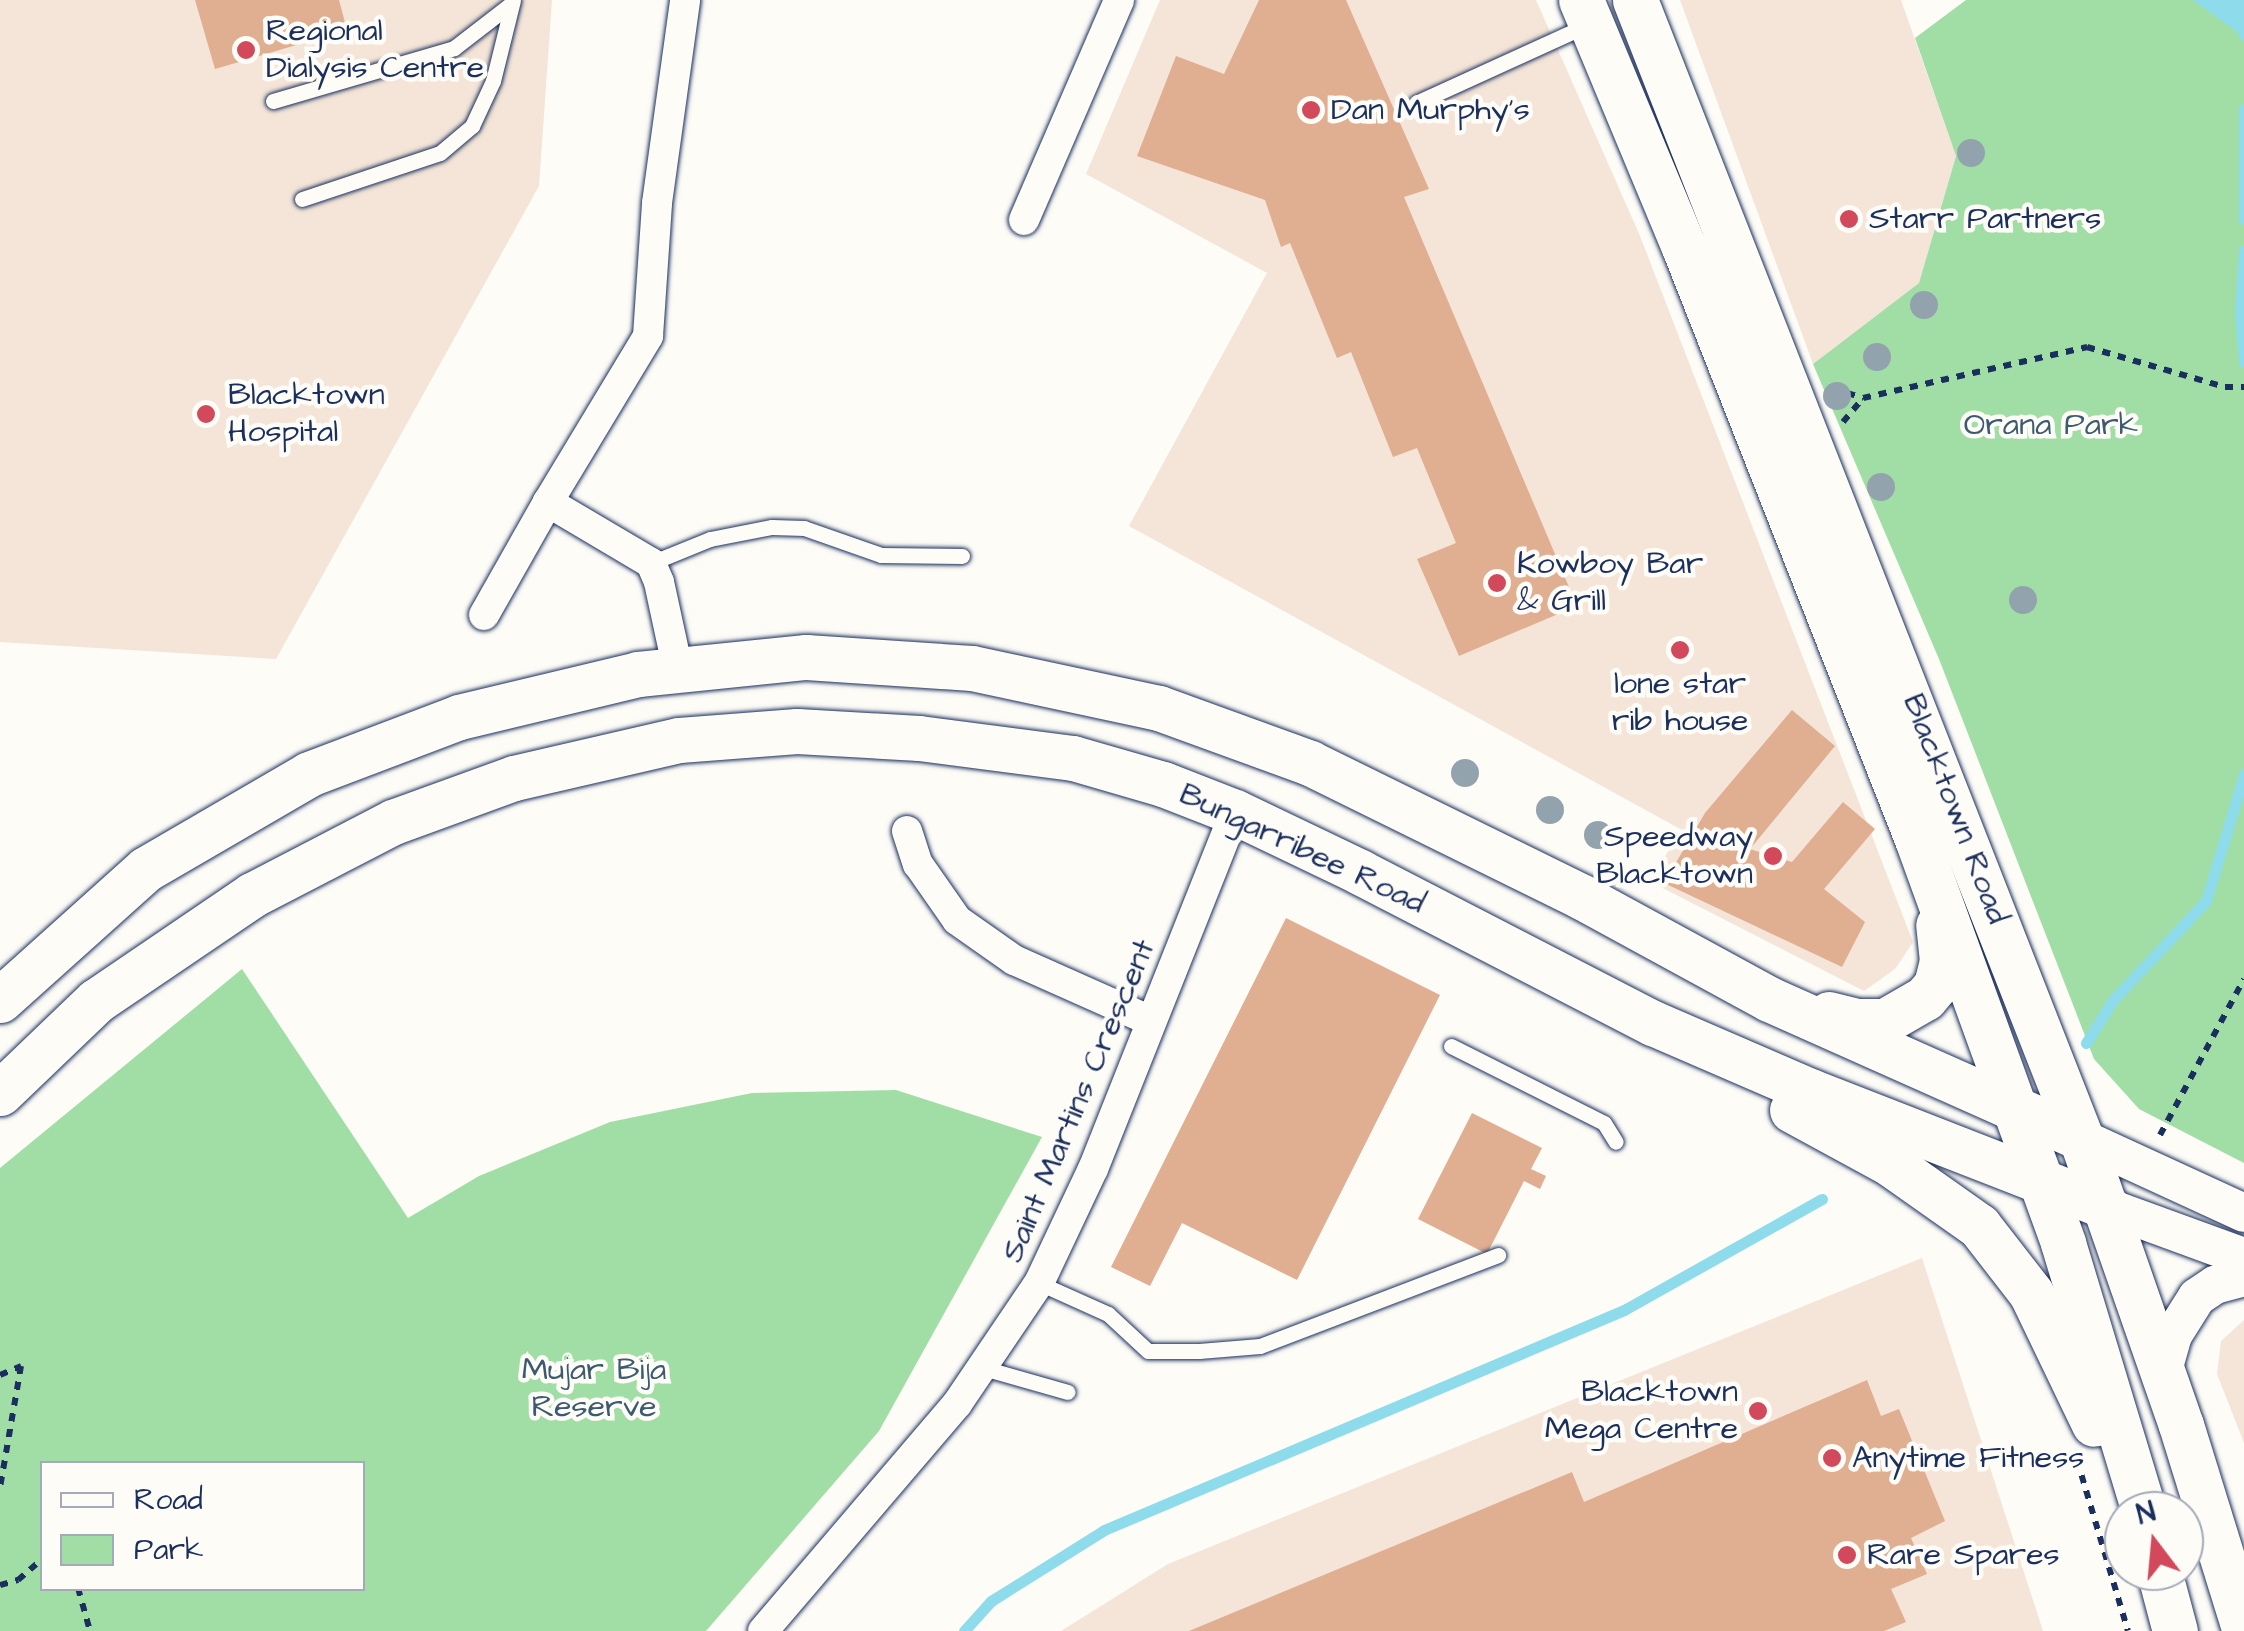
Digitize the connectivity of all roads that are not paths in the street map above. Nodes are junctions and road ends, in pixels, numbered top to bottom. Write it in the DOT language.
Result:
graph roads {
  1 [pos="685,0"];
  2 [pos="1119,0"];
  3 [pos="1634,0"];
  4 [pos="512,1"];
  5 [pos="1592,8"];
  6 [pos="273,101"];
  7 [pos="1416,104"];
  8 [pos="302,199"];
  9 [pos="1024,220"];
  10 [pos="548,502"];
  11 [pos="962,556"];
  12 [pos="651,563"];
  13 [pos="484,615"];
  14 [pos="678,670"];
  15 [pos="1235,812"];
  16 [pos="908,831"];
  17 [pos="1917,838"];
  18 [pos="1768,999"];
  19 [pos="0,1000"];
  20 [pos="1151,1021"];
  21 [pos="1653,1022"];
  22 [pos="1451,1046"];
  23 [pos="0,1093"];
  24 [pos="2017,1110"];
  25 [pos="2081,1138"];
  26 [pos="1616,1142"];
  27 [pos="2040,1182"];
  28 [pos="2107,1207"];
  29 [pos="2244,1213"];
  30 [pos="1498,1255"];
  31 [pos="2244,1257"];
  32 [pos="2244,1277"];
  33 [pos="1039,1283"];
  34 [pos="980,1367"];
  35 [pos="2162,1374"];
  36 [pos="1068,1392"];
  37 [pos="2130,1491"];
  38 [pos="2134,1491"];
  39 [pos="2165,1591"];
  40 [pos="2244,1629"];
  41 [pos="763,1631"];
  42 [pos="2174,1631"];
  1 -- 10 [label="street"];
  2 -- 9 [label="street"];
  3 -- 25 [label="main road, Blacktown Road"];
  4 -- 6 [label="lane"];
  4 -- 8 [label="lane"];
  5 -- 7 [label="lane"];
  5 -- 17 [label="main road, Blacktown Road"];
  10 -- 12 [label="street"];
  10 -- 13 [label="street"];
  11 -- 12 [label="lane"];
  12 -- 14 [label="street"];
  14 -- 18 [label="main road"];
  14 -- 19 [label="main road"];
  15 -- 20 [label="street, Saint Martins Crescent"];
  15 -- 21 [label="main road, Bungarribee Road"];
  15 -- 23 [label="main road, Bungarribee Road"];
  16 -- 20 [label="street"];
  17 -- 18 [label="main road"];
  17 -- 24 [label="main road, Blacktown Road"];
  18 -- 24 [label="main road"];
  20 -- 33 [label="street, Saint Martins Crescent"];
  21 -- 27 [label="main road, Bungarribee Road"];
  21 -- 37 [label="main road"];
  22 -- 26 [label="lane"];
  24 -- 25 [label="main road"];
  24 -- 27 [label="main road, Blacktown Road"];
  25 -- 28 [label="main road, Blacktown Road"];
  25 -- 29 [label="street"];
  27 -- 28 [label="main road, Bungarribee Road"];
  27 -- 38 [label="main road, Blacktown Road"];
  28 -- 31 [label="street"];
  28 -- 35 [label="main road, Blacktown Road"];
  30 -- 33 [label="lane"];
  32 -- 35 [label="street"];
  33 -- 34 [label="street, Saint Martins Crescent"];
  34 -- 36 [label="lane"];
  34 -- 41 [label="street, Saint Martins Crescent"];
  35 -- 40 [label="main road, Blacktown Road"];
  39 -- 42 [label="main road"];
}
